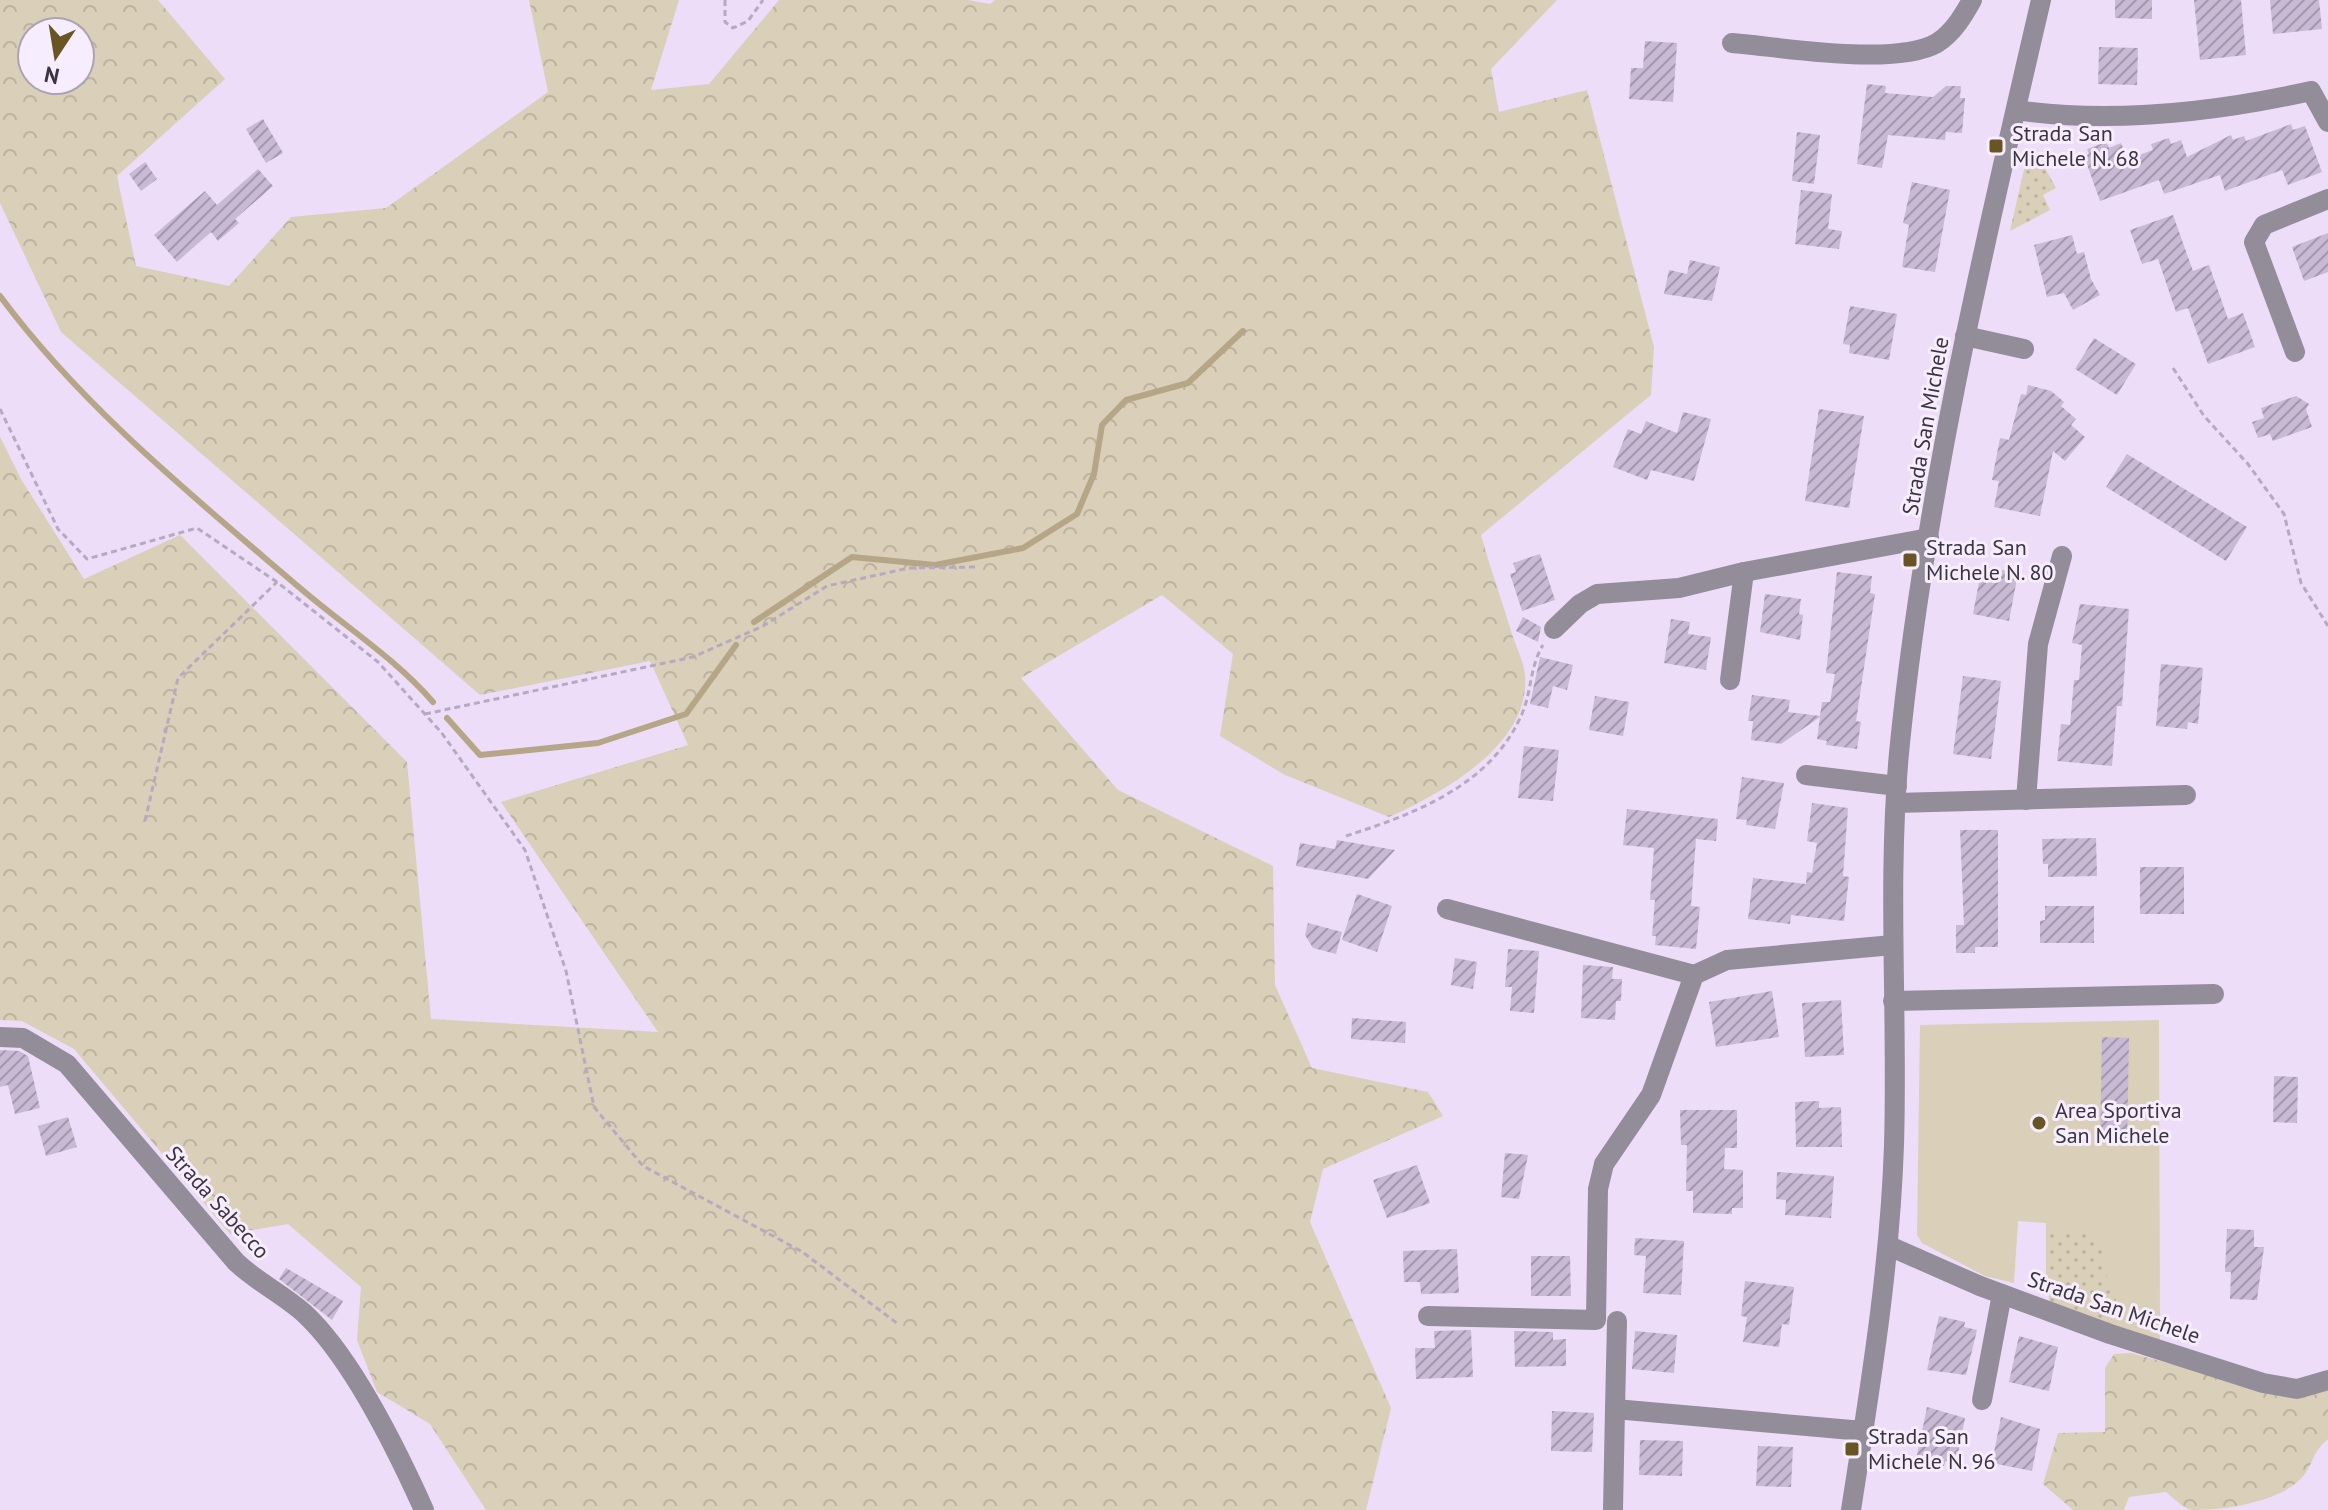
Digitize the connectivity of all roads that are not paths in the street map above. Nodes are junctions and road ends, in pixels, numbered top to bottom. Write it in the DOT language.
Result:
graph roads {
  1 [pos="1972,0"];
  2 [pos="2041,0"];
  3 [pos="1732,43"];
  4 [pos="2320,90"];
  5 [pos="2016,110"];
  6 [pos="2328,122"];
  7 [pos="2328,199"];
  8 [pos="1965,336"];
  9 [pos="2024,349"];
  10 [pos="2295,352"];
  11 [pos="1929,538"];
  12 [pos="2062,556"];
  13 [pos="1744,572"];
  14 [pos="1554,629"];
  15 [pos="1730,680"];
  16 [pos="1806,775"];
  17 [pos="1896,795"];
  18 [pos="2186,795"];
  19 [pos="2026,800"];
  20 [pos="1447,909"];
  21 [pos="1893,945"];
  22 [pos="1694,975"];
  23 [pos="2214,994"];
  24 [pos="1893,1001"];
  25 [pos="0,1037"];
  26 [pos="1889,1246"];
  27 [pos="2002,1294"];
  28 [pos="1428,1316"];
  29 [pos="1617,1321"];
  30 [pos="2325,1381"];
  31 [pos="1982,1400"];
  32 [pos="1615,1409"];
  33 [pos="1863,1431"];
  34 [pos="424,1510"];
  35 [pos="1613,1510"];
  36 [pos="1851,1510"];
  1 -- 3 [label="street"];
  2 -- 5 [label="street, Strada San Michele"];
  4 -- 5 [label="street"];
  4 -- 6 [label="street"];
  5 -- 8 [label="street, Strada San Michele"];
  7 -- 10 [label="street"];
  8 -- 9 [label="street"];
  8 -- 11 [label="street, Strada San Michele"];
  11 -- 13 [label="street"];
  11 -- 17 [label="street, Strada San Michele"];
  12 -- 19 [label="street"];
  13 -- 14 [label="street"];
  13 -- 15 [label="street"];
  16 -- 17 [label="street"];
  17 -- 19 [label="street"];
  17 -- 21 [label="street, Strada San Michele"];
  18 -- 19 [label="street"];
  20 -- 22 [label="street"];
  21 -- 22 [label="street"];
  21 -- 24 [label="street, Strada San Michele"];
  22 -- 28 [label="street"];
  23 -- 24 [label="street"];
  24 -- 26 [label="street, Strada San Michele"];
  25 -- 34 [label="street, Strada Sabecco"];
  26 -- 27 [label="street, Strada San Michele"];
  26 -- 33 [label="street, Strada San Michele"];
  27 -- 30 [label="street, Strada San Michele"];
  27 -- 31 [label="street"];
  29 -- 32 [label="street"];
  32 -- 33 [label="street"];
  32 -- 35 [label="street"];
  33 -- 36 [label="street, Strada San Michele"];
}
